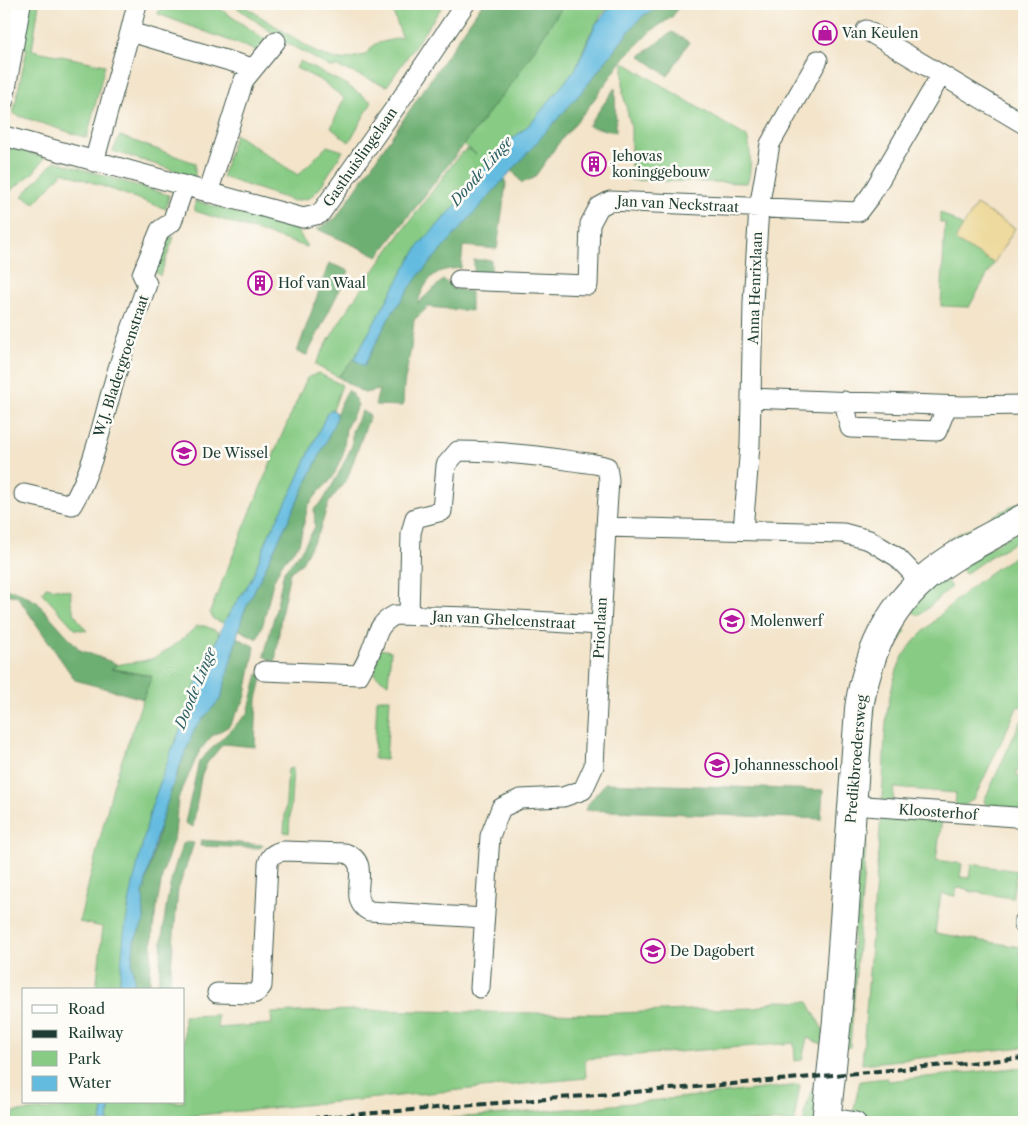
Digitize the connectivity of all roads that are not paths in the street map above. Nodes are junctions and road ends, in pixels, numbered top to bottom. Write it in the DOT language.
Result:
graph roads {
  1 [pos="21,4"];
  2 [pos="137,4"];
  3 [pos="465,4"];
  4 [pos="866,30"];
  5 [pos="130,32"];
  6 [pos="276,41"];
  7 [pos="818,60"];
  8 [pos="253,68"];
  9 [pos="941,75"];
  10 [pos="4,100"];
  11 [pos="1024,124"];
  12 [pos="4,136"];
  13 [pos="94,162"];
  14 [pos="184,187"];
  15 [pos="208,192"];
  16 [pos="759,208"];
  17 [pos="458,280"];
  18 [pos="752,398"];
  19 [pos="844,401"];
  20 [pos="1024,405"];
  21 [pos="947,406"];
  22 [pos="24,494"];
  23 [pos="1024,518"];
  24 [pos="606,526"];
  25 [pos="743,530"];
  26 [pos="920,581"];
  27 [pos="409,615"];
  28 [pos="600,625"];
  29 [pos="264,671"];
  30 [pos="852,805"];
  31 [pos="1024,821"];
  32 [pos="484,918"];
  33 [pos="480,988"];
  34 [pos="217,993"];
  35 [pos="827,1120"];
  36 [pos="856,1122"];
  1 -- 10 [label="street"];
  2 -- 5 [label="street"];
  3 -- 15 [label="street, Gasthuislingelaan"];
  4 -- 9 [label="street"];
  5 -- 8 [label="street"];
  5 -- 13 [label="street"];
  6 -- 8 [label="street"];
  7 -- 16 [label="street, Anna Henrixlaan"];
  8 -- 15 [label="street"];
  9 -- 11 [label="street"];
  9 -- 16 [label="street"];
  12 -- 13 [label="street, Gasthuislingelaan"];
  13 -- 14 [label="street, Gasthuislingelaan"];
  14 -- 15 [label="street, Gasthuislingelaan"];
  14 -- 22 [label="street, W.J. Bladergroenstraat"];
  16 -- 17 [label="street, Jan van Neckstraat"];
  16 -- 18 [label="street, Anna Henrixlaan"];
  18 -- 19 [label="street"];
  18 -- 25 [label="street, Anna Henrixlaan"];
  19 -- 21 [label="street"];
  19 -- 21 [label="street"];
  20 -- 21 [label="street"];
  23 -- 26 [label="street, Predikbroedersweg"];
  24 -- 25 [label="street"];
  24 -- 27 [label="street"];
  24 -- 28 [label="street, Priorlaan"];
  25 -- 26 [label="street"];
  26 -- 30 [label="street, Predikbroedersweg"];
  27 -- 28 [label="street, Jan van Ghelcenstraat"];
  27 -- 29 [label="street, Jan van Ghelcenstraat"];
  28 -- 32 [label="street, Priorlaan"];
  30 -- 31 [label="street, Kloosterhof"];
  30 -- 35 [label="street, Predikbroedersweg"];
  32 -- 33 [label="street, Priorlaan"];
  32 -- 34 [label="street"];
  35 -- 36 [label="street"];
}
